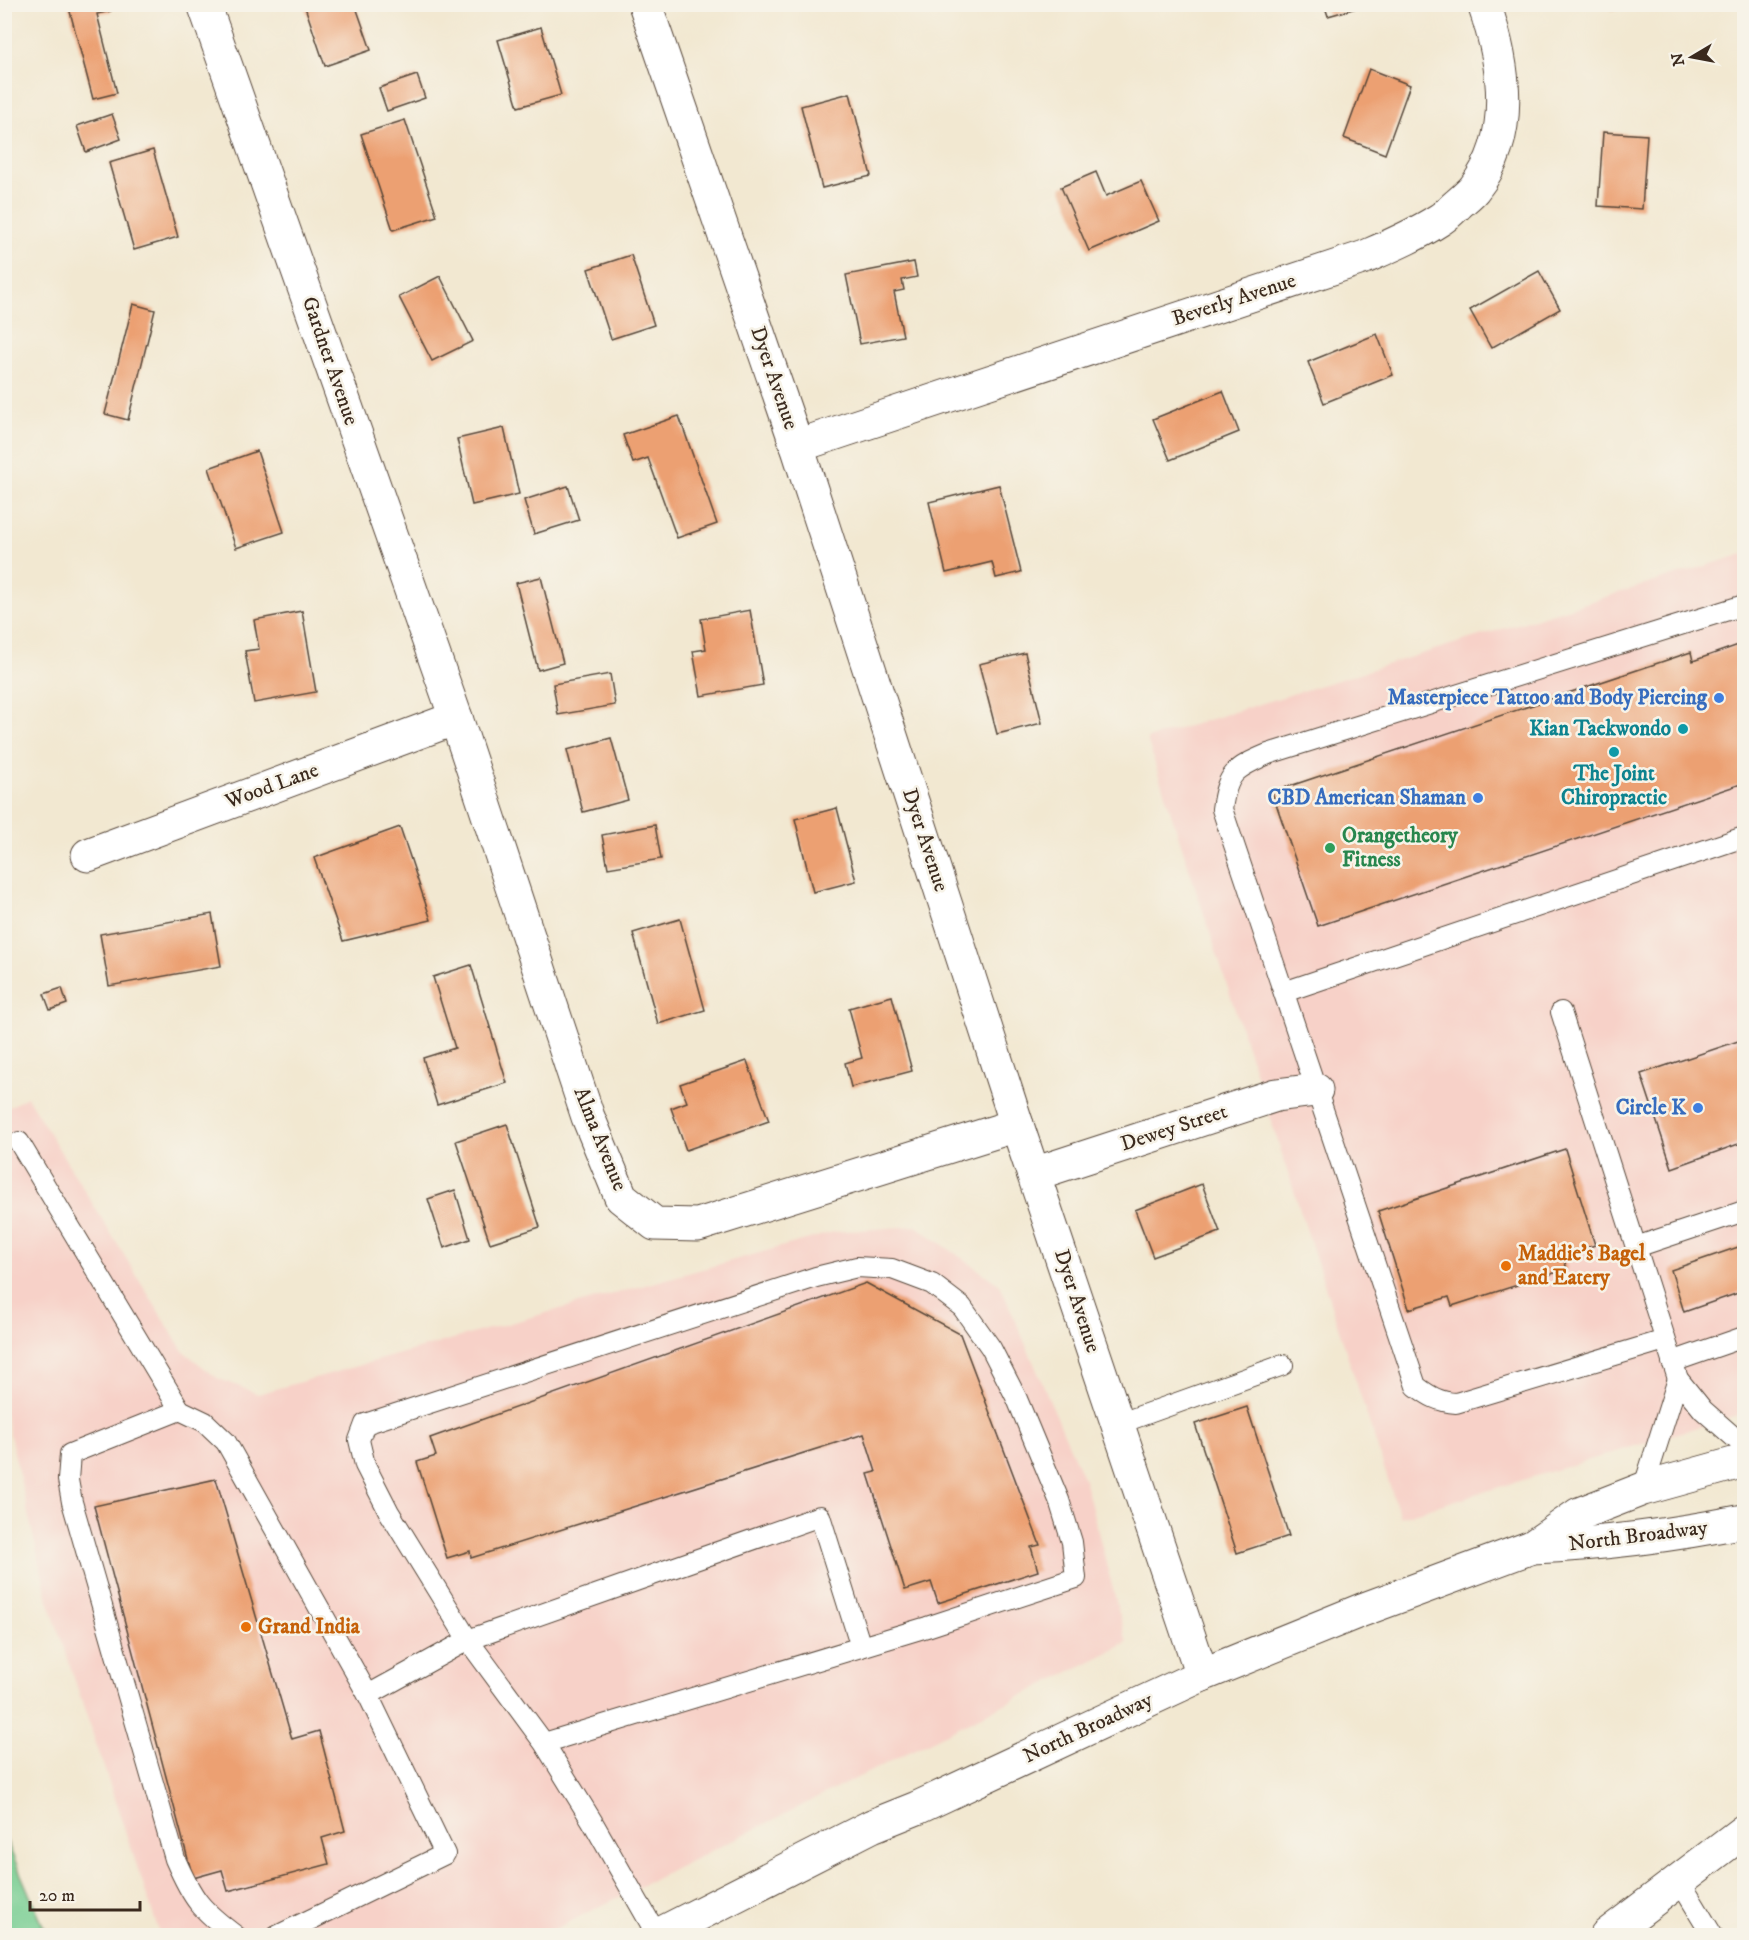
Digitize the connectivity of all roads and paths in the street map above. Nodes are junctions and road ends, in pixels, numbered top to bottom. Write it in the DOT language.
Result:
graph roads {
  1 [pos="204,4"];
  2 [pos="645,4"];
  3 [pos="1484,4"];
  4 [pos="797,446"];
  5 [pos="1744,604"];
  6 [pos="456,718"];
  7 [pos="1744,837"];
  8 [pos="88,855"];
  9 [pos="1284,992"];
  10 [pos="1561,1012"];
  11 [pos="1316,1090"];
  12 [pos="1017,1125"];
  13 [pos="19,1142"];
  14 [pos="1034,1174"];
  15 [pos="1744,1211"];
  16 [pos="1636,1247"];
  17 [pos="1744,1337"];
  18 [pos="1665,1340"];
  19 [pos="1283,1365"];
  20 [pos="1675,1371"];
  21 [pos="180,1410"];
  22 [pos="1118,1424"];
  23 [pos="1744,1446"];
  24 [pos="1744,1461"];
  25 [pos="1643,1489"];
  26 [pos="1744,1521"];
  27 [pos="1532,1547"];
  28 [pos="468,1640"];
  29 [pos="861,1647"];
  30 [pos="1202,1675"];
  31 [pos="368,1695"];
  32 [pos="544,1743"];
  33 [pos="1744,1831"];
  34 [pos="1680,1880"];
  35 [pos="236,1935"];
  36 [pos="278,1935"];
  37 [pos="656,1935"];
  38 [pos="1606,1935"];
  39 [pos="1713,1935"];
  1 -- 6 [label="street, Gardner Avenue"];
  2 -- 4 [label="street, Dyer Avenue"];
  3 -- 4 [label="street, Beverly Avenue"];
  4 -- 12 [label="street, Dyer Avenue"];
  5 -- 9 [label="lane"];
  6 -- 8 [label="street, Wood Lane"];
  6 -- 12 [label="street, Alma Avenue"];
  7 -- 9 [label="lane"];
  9 -- 11 [label="lane"];
  10 -- 16 [label="lane"];
  11 -- 14 [label="street, Dewey Street"];
  11 -- 18 [label="lane"];
  12 -- 14 [label="street, Dyer Avenue"];
  13 -- 21 [label="lane"];
  14 -- 22 [label="street, Dyer Avenue"];
  15 -- 16 [label="lane"];
  16 -- 18 [label="lane"];
  17 -- 20 [label="lane"];
  18 -- 20 [label="lane"];
  19 -- 22 [label="lane"];
  20 -- 23 [label="lane"];
  20 -- 25 [label="lane"];
  21 -- 31 [label="lane"];
  21 -- 35 [label="lane"];
  22 -- 30 [label="street, Dyer Avenue"];
  24 -- 25 [label="street, North Broadway"];
  25 -- 27 [label="street, North Broadway"];
  26 -- 27 [label="street, North Broadway"];
  27 -- 30 [label="street, North Broadway"];
  28 -- 29 [label="lane"];
  28 -- 29 [label="lane"];
  28 -- 31 [label="lane"];
  28 -- 32 [label="lane"];
  29 -- 32 [label="lane"];
  30 -- 37 [label="street, North Broadway"];
  31 -- 36 [label="lane"];
  32 -- 37 [label="lane"];
  33 -- 34 [label="street"];
  34 -- 38 [label="street"];
  34 -- 39 [label="lane"];
}
